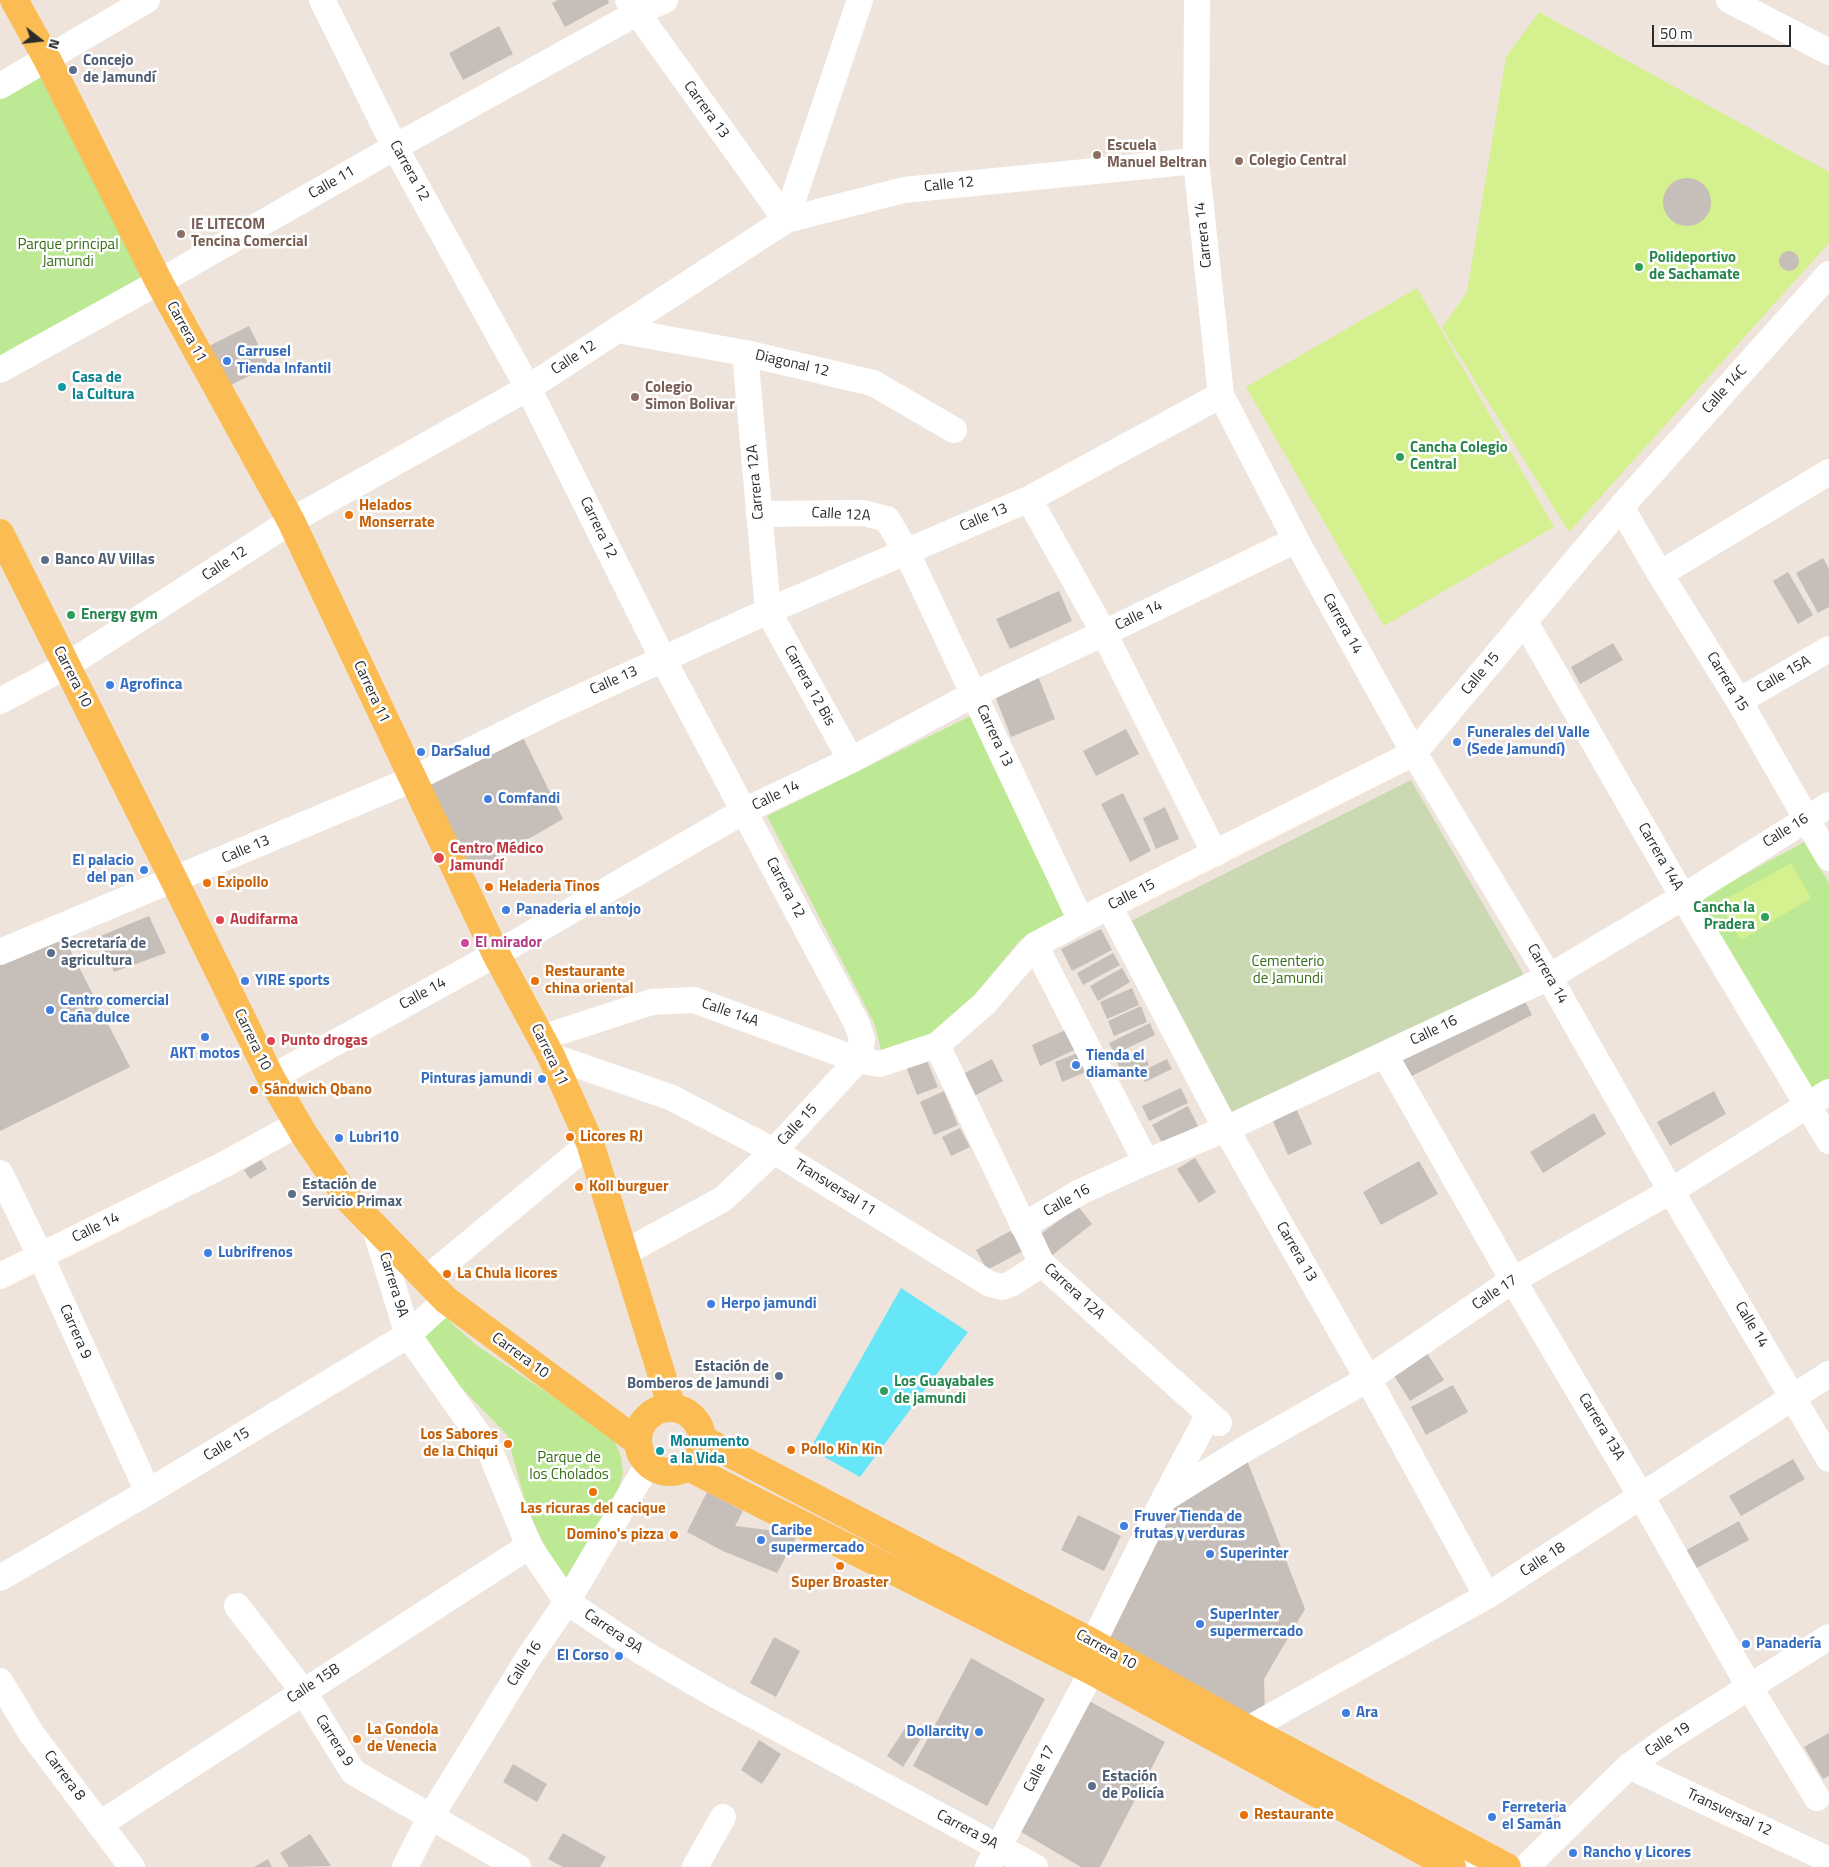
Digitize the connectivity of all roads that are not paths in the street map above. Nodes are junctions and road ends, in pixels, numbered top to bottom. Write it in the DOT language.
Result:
graph roads {
  1 [pos="14,0"];
  2 [pos="147,0"];
  3 [pos="322,0"];
  4 [pos="665,0"];
  5 [pos="860,0"];
  6 [pos="1197,0"];
  7 [pos="1732,1"];
  8 [pos="632,7"];
  9 [pos="1829,52"];
  10 [pos="47,59"];
  11 [pos="0,86"];
  12 [pos="395,147"];
  13 [pos="1196,160"];
  14 [pos="786,220"];
  15 [pos="1829,274"];
  16 [pos="159,282"];
  17 [pos="618,330"];
  18 [pos="745,353"];
  19 [pos="0,370"];
  20 [pos="528,388"];
  21 [pos="1220,395"];
  22 [pos="954,430"];
  23 [pos="1829,472"];
  24 [pos="1029,499"];
  25 [pos="1621,507"];
  26 [pos="759,514"];
  27 [pos="291,522"];
  28 [pos="0,533"];
  29 [pos="1296,540"];
  30 [pos="906,551"];
  31 [pos="1660,574"];
  32 [pos="768,611"];
  33 [pos="1525,622"];
  34 [pos="1104,633"];
  35 [pos="1829,649"];
  36 [pos="662,659"];
  37 [pos="66,666"];
  38 [pos="974,694"];
  39 [pos="0,701"];
  40 [pos="1739,701"];
  41 [pos="1414,753"];
  42 [pos="851,760"];
  43 [pos="413,779"];
  44 [pos="1829,805"];
  45 [pos="744,811"];
  46 [pos="1806,818"];
  47 [pos="1215,854"];
  48 [pos="1829,858"];
  49 [pos="174,880"];
  50 [pos="1683,898"];
  51 [pos="1109,906"];
  52 [pos="1081,921"];
  53 [pos="1035,945"];
  54 [pos="0,952"];
  55 [pos="496,954"];
  56 [pos="1549,977"];
  57 [pos="936,1044"];
  58 [pos="546,1047"];
  59 [pos="1385,1055"];
  60 [pos="858,1060"];
  61 [pos="271,1078"];
  62 [pos="1819,1099"];
  63 [pos="298,1124"];
  64 [pos="1226,1129"];
  65 [pos="1829,1141"];
  66 [pos="590,1143"];
  67 [pos="774,1151"];
  68 [pos="1146,1162"];
  69 [pos="0,1173"];
  70 [pos="1671,1191"];
  71 [pos="374,1225"];
  72 [pos="1023,1226"];
  73 [pos="624,1253"];
  74 [pos="40,1256"];
  75 [pos="1042,1264"];
  76 [pos="0,1276"];
  77 [pos="425,1280"];
  78 [pos="1513,1280"];
  79 [pos="446,1300"];
  80 [pos="408,1335"];
  81 [pos="1829,1374"];
  82 [pos="1368,1379"];
  83 [pos="1793,1397"];
  84 [pos="672,1408"];
  85 [pos="702,1439"];
  86 [pos="643,1453"];
  87 [pos="1829,1459"];
  88 [pos="688,1466"];
  89 [pos="148,1492"];
  90 [pos="1642,1496"];
  91 [pos="1164,1499"];
  92 [pos="529,1546"];
  93 [pos="0,1578"];
  94 [pos="1488,1596"];
  95 [pos="567,1602"];
  96 [pos="237,1606"];
  97 [pos="1829,1637"];
  98 [pos="1093,1643"];
  99 [pos="1092,1671"];
  100 [pos="0,1681"];
  101 [pos="1750,1688"];
  102 [pos="303,1691"];
  103 [pos="1248,1729"];
  104 [pos="1629,1766"];
  105 [pos="1816,1798"];
  106 [pos="431,1816"];
  107 [pos="723,1817"];
  108 [pos="100,1824"];
  109 [pos="993,1857"];
  110 [pos="1829,1860"];
  111 [pos="1497,1864"];
  112 [pos="132,1867"];
  113 [pos="405,1867"];
  114 [pos="518,1867"];
  115 [pos="696,1867"];
  116 [pos="1035,1867"];
  117 [pos="1452,1867"];
  1 -- 10 [label="main road, Carrera 11"];
  2 -- 10 [label="street"];
  3 -- 12 [label="street, Carrera 12"];
  4 -- 8 [label="street, Calle 11"];
  5 -- 14 [label="street"];
  6 -- 13 [label="street, Carrera 14"];
  7 -- 9 [label="street"];
  8 -- 12 [label="street, Calle 11"];
  8 -- 14 [label="street, Carrera 13"];
  10 -- 11 [label="street"];
  10 -- 16 [label="main road, Carrera 11"];
  12 -- 16 [label="street, Calle 11"];
  12 -- 20 [label="street, Carrera 12"];
  13 -- 14 [label="street, Calle 12"];
  13 -- 21 [label="street, Carrera 14"];
  14 -- 17 [label="street, Calle 12"];
  15 -- 25 [label="street, Calle 14C"];
  16 -- 19 [label="street, Calle 11"];
  16 -- 27 [label="main road, Carrera 11"];
  17 -- 18 [label="street, Diagonal 12"];
  17 -- 20 [label="street, Calle 12"];
  18 -- 22 [label="street, Diagonal 12"];
  18 -- 26 [label="street, Carrera 12A"];
  20 -- 27 [label="street, Calle 12"];
  20 -- 36 [label="street, Carrera 12"];
  21 -- 24 [label="street, Calle 13"];
  21 -- 29 [label="street, Carrera 14"];
  23 -- 31 [label="street"];
  24 -- 30 [label="street, Calle 13"];
  24 -- 34 [label="street"];
  25 -- 31 [label="street, Carrera 15"];
  25 -- 33 [label="street, Calle 15"];
  26 -- 30 [label="street, Calle 12A"];
  26 -- 32 [label="street, Carrera 12A"];
  27 -- 37 [label="street, Calle 12"];
  27 -- 43 [label="main road, Carrera 11"];
  28 -- 37 [label="main road, Carrera 10"];
  29 -- 34 [label="street, Calle 14"];
  29 -- 41 [label="street, Carrera 14"];
  30 -- 32 [label="street, Calle 13"];
  30 -- 38 [label="street, Carrera 13"];
  31 -- 40 [label="street, Carrera 15"];
  32 -- 36 [label="street, Calle 13"];
  32 -- 42 [label="street, Carrera 12 Bis"];
  33 -- 41 [label="street, Calle 15"];
  33 -- 50 [label="street, Carrera 14A"];
  34 -- 38 [label="street, Calle 14"];
  34 -- 47 [label="street"];
  35 -- 40 [label="street, Calle 15A"];
  36 -- 43 [label="street, Calle 13"];
  36 -- 45 [label="street, Carrera 12"];
  37 -- 39 [label="street, Calle 12"];
  37 -- 49 [label="main road, Carrera 10"];
  38 -- 42 [label="street, Calle 14"];
  38 -- 52 [label="street, Carrera 13"];
  40 -- 46 [label="street, Carrera 15"];
  41 -- 47 [label="street, Calle 15"];
  41 -- 56 [label="street, Carrera 14"];
  42 -- 45 [label="street, Calle 14"];
  43 -- 49 [label="street, Calle 13"];
  43 -- 55 [label="main road, Carrera 11"];
  44 -- 46 [label="street, Calle 16"];
  45 -- 55 [label="street, Calle 14"];
  45 -- 60 [label="street, Carrera 12"];
  46 -- 48 [label="street, Carrera 15"];
  46 -- 50 [label="street, Calle 16"];
  47 -- 51 [label="street, Calle 15"];
  49 -- 54 [label="street, Calle 13"];
  49 -- 61 [label="main road, Carrera 10"];
  50 -- 56 [label="street, Calle 16"];
  50 -- 62 [label="street, Carrera 14A"];
  51 -- 52 [label="street, Calle 15"];
  51 -- 64 [label="street, Carrera 13"];
  52 -- 53 [label="street, Calle 15"];
  53 -- 57 [label="street, Calle 15"];
  53 -- 68 [label="street"];
  55 -- 58 [label="main road, Carrera 11"];
  55 -- 61 [label="street, Calle 14"];
  56 -- 59 [label="street, Calle 16"];
  56 -- 70 [label="street, Carrera 14"];
  57 -- 60 [label="street, Calle 15"];
  57 -- 72 [label="street, Carrera 12A"];
  58 -- 60 [label="street, Calle 14A"];
  58 -- 66 [label="main road, Carrera 11"];
  58 -- 67 [label="street, Transversal 11"];
  59 -- 64 [label="street, Calle 16"];
  59 -- 78 [label="street, Carrera 13A"];
  60 -- 67 [label="street, Calle 15"];
  61 -- 63 [label="main road, Carrera 10"];
  62 -- 65 [label="street, Carrera 14A"];
  62 -- 70 [label="street, Calle 17"];
  63 -- 71 [label="main road, Carrera 10"];
  63 -- 74 [label="street, Calle 14"];
  64 -- 68 [label="street, Calle 16"];
  64 -- 82 [label="street, Carrera 13"];
  66 -- 73 [label="main road, Carrera 11"];
  66 -- 77 [label="street"];
  67 -- 73 [label="street, Calle 15"];
  67 -- 75 [label="street, Transversal 11"];
  68 -- 72 [label="street, Calle 16"];
  69 -- 74 [label="street, Carrera 9"];
  70 -- 78 [label="street, Calle 17"];
  70 -- 83 [label="street, Calle 14"];
  71 -- 77 [label="main road, Carrera 10"];
  71 -- 80 [label="street, Carrera 9A"];
  72 -- 75 [label="street, Carrera 12A"];
  73 -- 84 [label="main road, Carrera 11"];
  74 -- 76 [label="street, Calle 14"];
  74 -- 89 [label="street, Carrera 9"];
  75 -- 91 [label="street, Carrera 12A"];
  77 -- 79 [label="main road, Carrera 10"];
  78 -- 82 [label="street, Calle 17"];
  78 -- 90 [label="street, Carrera 13A"];
  79 -- 80 [label="street, Calle 15"];
  79 -- 86 [label="main road, Carrera 10"];
  80 -- 89 [label="street, Calle 15"];
  80 -- 92 [label="street, Carrera 9A"];
  81 -- 83 [label="street, Calle 18"];
  82 -- 91 [label="street, Calle 17"];
  82 -- 94 [label="street, Carrera 13"];
  83 -- 87 [label="street, Calle 14"];
  83 -- 90 [label="street, Calle 18"];
  84 -- 85 [label="main road"];
  84 -- 86 [label="main road"];
  85 -- 88 [label="main road"];
  85 -- 98 [label="main road, Carrera 10"];
  86 -- 88 [label="main road"];
  86 -- 95 [label="street, Calle 16"];
  88 -- 99 [label="main road, Carrera 10"];
  89 -- 93 [label="street, Calle 15"];
  90 -- 94 [label="street, Calle 18"];
  90 -- 101 [label="street, Carrera 13A"];
  91 -- 98 [label="street"];
  92 -- 95 [label="street, Carrera 9A"];
  92 -- 102 [label="street, Calle 15B"];
  94 -- 103 [label="street, Calle 18"];
  95 -- 106 [label="street, Calle 16"];
  95 -- 109 [label="street, Carrera 9A"];
  96 -- 102 [label="street, Carrera 9"];
  97 -- 101 [label="street, Calle 19"];
  98 -- 103 [label="main road, Carrera 10"];
  99 -- 109 [label="street, Calle 17"];
  99 -- 117 [label="main road, Carrera 10"];
  100 -- 108 [label="street, Carrera 8"];
  101 -- 104 [label="street, Calle 19"];
  101 -- 105 [label="street, Carrera 13A"];
  102 -- 106 [label="street, Carrera 9"];
  102 -- 108 [label="street, Calle 15B"];
  103 -- 111 [label="main road, Carrera 10"];
  104 -- 110 [label="street, Transversal 12"];
  104 -- 111 [label="street, Calle 19"];
  106 -- 113 [label="street, Calle 16"];
  106 -- 114 [label="street, Carrera 9"];
  107 -- 115 [label="street"];
  108 -- 112 [label="street, Carrera 8"];
  109 -- 116 [label="street, Carrera 9A"];
}
